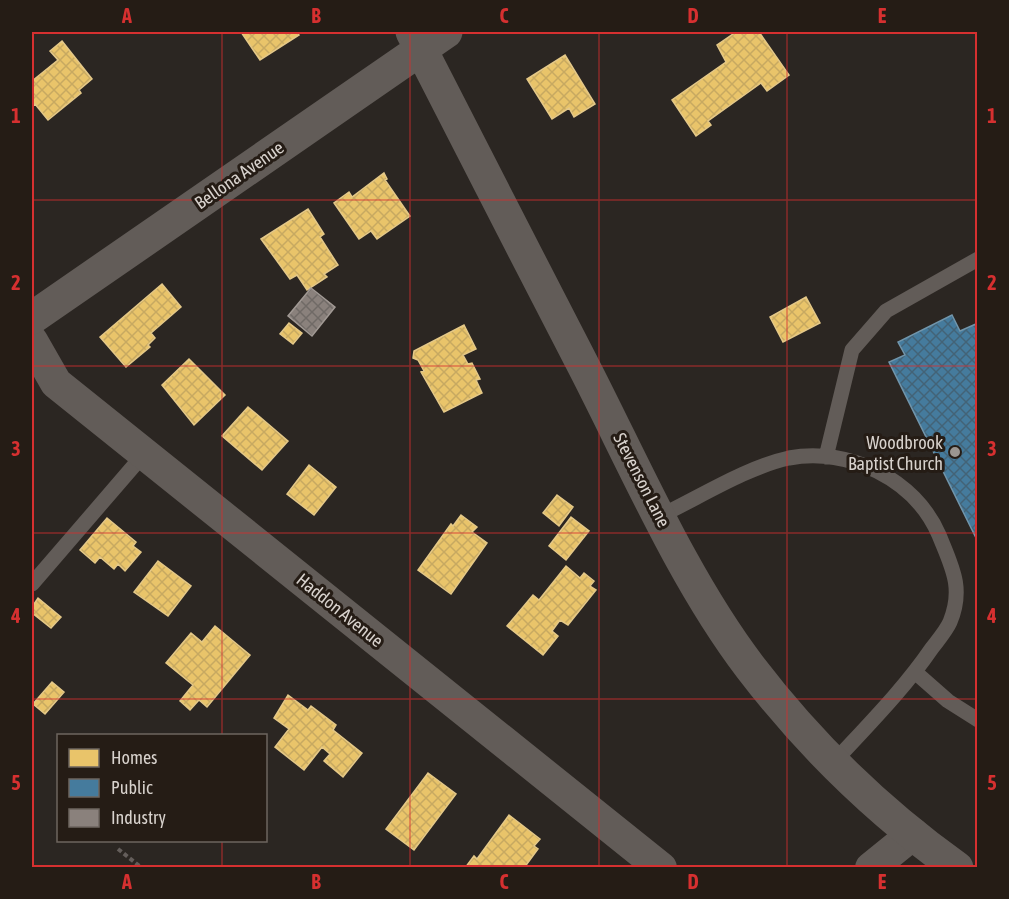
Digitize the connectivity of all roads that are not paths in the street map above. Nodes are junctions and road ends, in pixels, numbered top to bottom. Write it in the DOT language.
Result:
graph roads {
  1 [pos="426,37"];
  2 [pos="978,259"];
  3 [pos="32,318"];
  4 [pos="32,341"];
  5 [pos="144,454"];
  6 [pos="826,457"];
  7 [pos="660,516"];
  8 [pos="32,584"];
  9 [pos="915,672"];
  10 [pos="978,720"];
  11 [pos="834,762"];
  12 [pos="913,834"];
  13 [pos="661,867"];
  14 [pos="871,867"];
  15 [pos="957,867"];
  1 -- 3 [label="street, Bellona Avenue"];
  1 -- 7 [label="street, Stevenson Lane"];
  2 -- 6 [label="lane"];
  4 -- 5 [label="street, Haddon Avenue"];
  5 -- 8 [label="lane"];
  5 -- 13 [label="street, Haddon Avenue"];
  6 -- 7 [label="lane"];
  6 -- 9 [label="lane"];
  7 -- 11 [label="street, Stevenson Lane"];
  9 -- 10 [label="lane"];
  9 -- 11 [label="lane"];
  11 -- 12 [label="street, Stevenson Lane"];
  12 -- 14 [label="street"];
  12 -- 15 [label="street, Stevenson Lane"];
}
